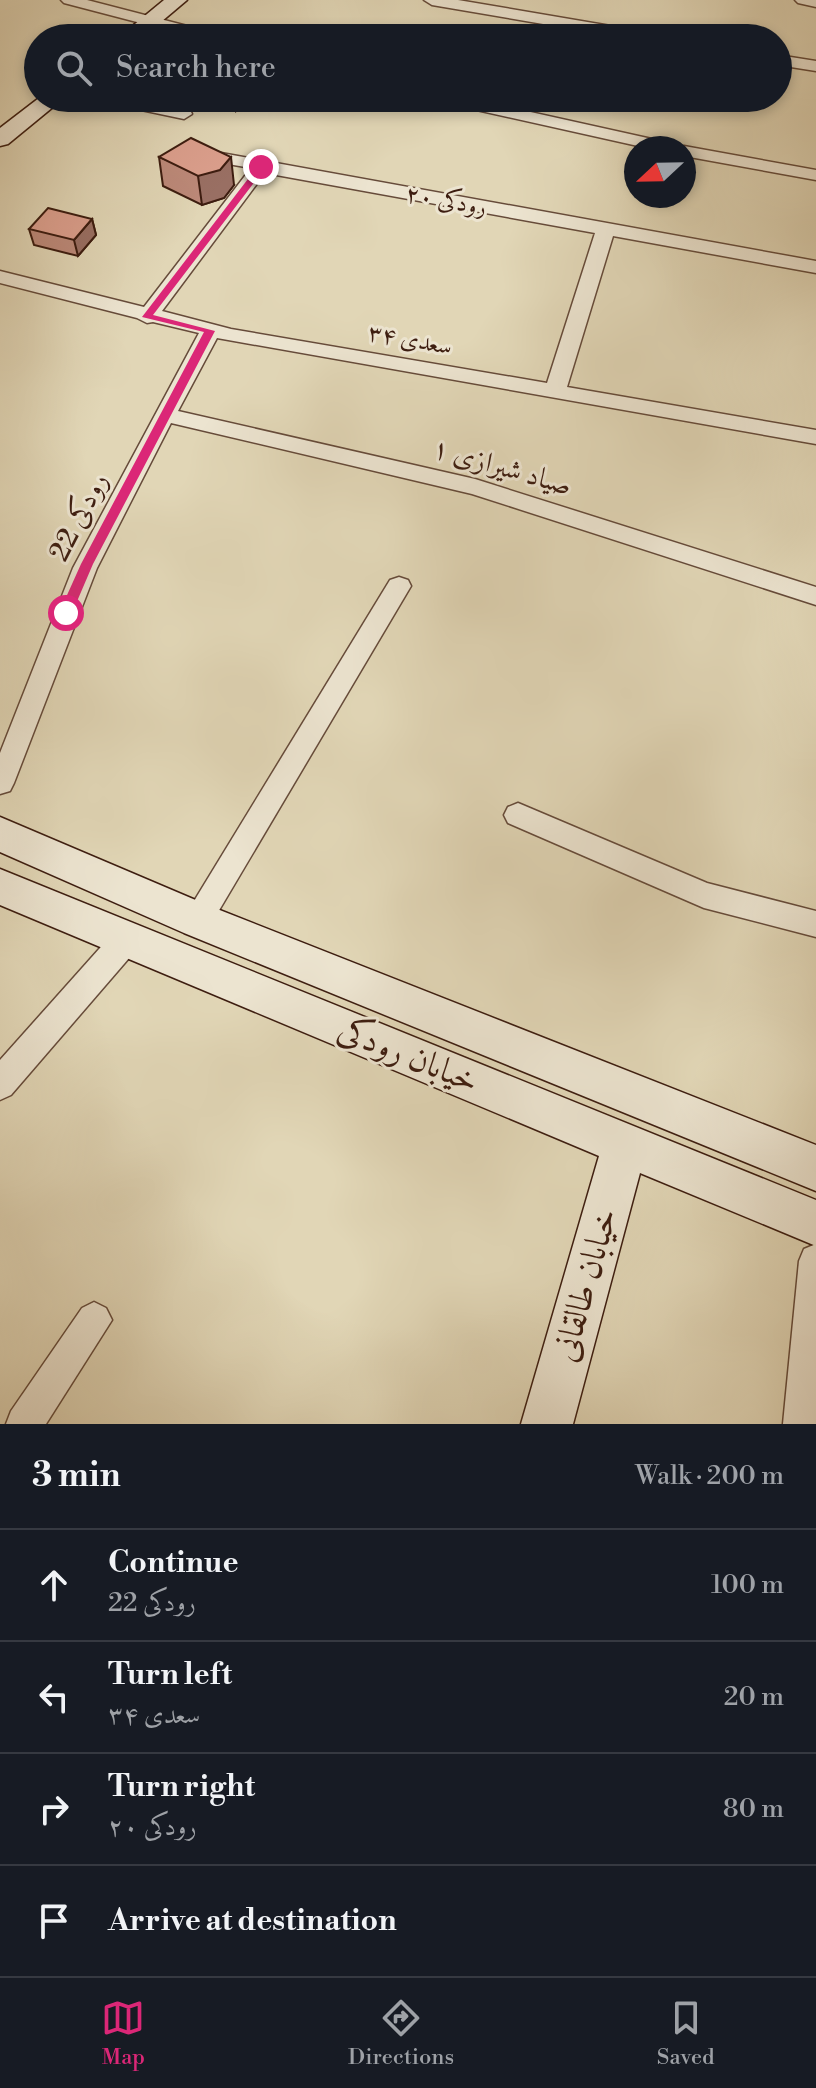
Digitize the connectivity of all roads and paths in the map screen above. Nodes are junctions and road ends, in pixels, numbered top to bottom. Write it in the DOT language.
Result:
graph roads {
  1 [pos="69,0"];
  2 [pos="177,0"];
  3 [pos="432,0"];
  4 [pos="803,0"];
  5 [pos="816,2"];
  6 [pos="151,21"];
  7 [pos="147,24"];
  8 [pos="162,24"];
  9 [pos="571,24"];
  10 [pos="792,62"];
  11 [pos="816,66"];
  12 [pos="35,112"];
  13 [pos="175,112"];
  14 [pos="504,112"];
  15 [pos="184,114"];
  16 [pos="0,139"];
  17 [pos="624,140"];
  18 [pos="696,153"];
  19 [pos="199,154"];
  20 [pos="261,167"];
  21 [pos="816,175"];
  22 [pos="606,229"];
  23 [pos="816,267"];
  24 [pos="0,277"];
  25 [pos="147,317"];
  26 [pos="210,331"];
  27 [pos="555,392"];
  28 [pos="166,415"];
  29 [pos="816,437"];
  30 [pos="399,586"];
  31 [pos="816,596"];
  32 [pos="0,783"];
  33 [pos="518,815"];
  34 [pos="0,834"];
  35 [pos="0,887"];
  36 [pos="198,920"];
  37 [pos="816,924"];
  38 [pos="126,940"];
  39 [pos="0,1084"];
  40 [pos="625,1145"];
  41 [pos="816,1168"];
  42 [pos="816,1223"];
  43 [pos="816,1261"];
  44 [pos="94,1320"];
  45 [pos="24,1424"];
  46 [pos="547,1424"];
  47 [pos="801,1424"];
  1 -- 6 [label="street"];
  2 -- 6 [label="main road"];
  3 -- 9 [label="street"];
  4 -- 5 [label="street"];
  6 -- 7 [label="main road"];
  6 -- 8 [label="street"];
  10 -- 11 [label="street"];
  12 -- 16 [label="main road"];
  13 -- 15 [label="street"];
  14 -- 17 [label="street"];
  18 -- 21 [label="street"];
  19 -- 20 [label="street, رودکی ۲۰"];
  20 -- 22 [label="street, رودکی ۲۰"];
  20 -- 25 [label="street"];
  22 -- 23 [label="street, رودکی ۲۰"];
  22 -- 27 [label="street"];
  24 -- 25 [label="street, سعدی ۳۴"];
  25 -- 26 [label="street, سعدی ۳۴"];
  26 -- 27 [label="street, سعدی ۳۴"];
  26 -- 28 [label="street, رودکی 22"];
  27 -- 29 [label="street, سعدی ۳۴"];
  28 -- 31 [label="street, صیاد شیرازی ۱"];
  28 -- 32 [label="street, رودکی 22"];
  30 -- 36 [label="street"];
  33 -- 37 [label="street"];
  34 -- 36 [label="main road, خیابان رودکی"];
  35 -- 38 [label="main road, خیابان رودکی"];
  36 -- 41 [label="main road, خیابان رودکی"];
  38 -- 39 [label="street"];
  38 -- 40 [label="main road, خیابان رودکی"];
  40 -- 42 [label="main road, خیابان رودکی"];
  40 -- 46 [label="main road, خیابان طالقانی"];
  43 -- 47 [label="street"];
  44 -- 45 [label="street"];
}
